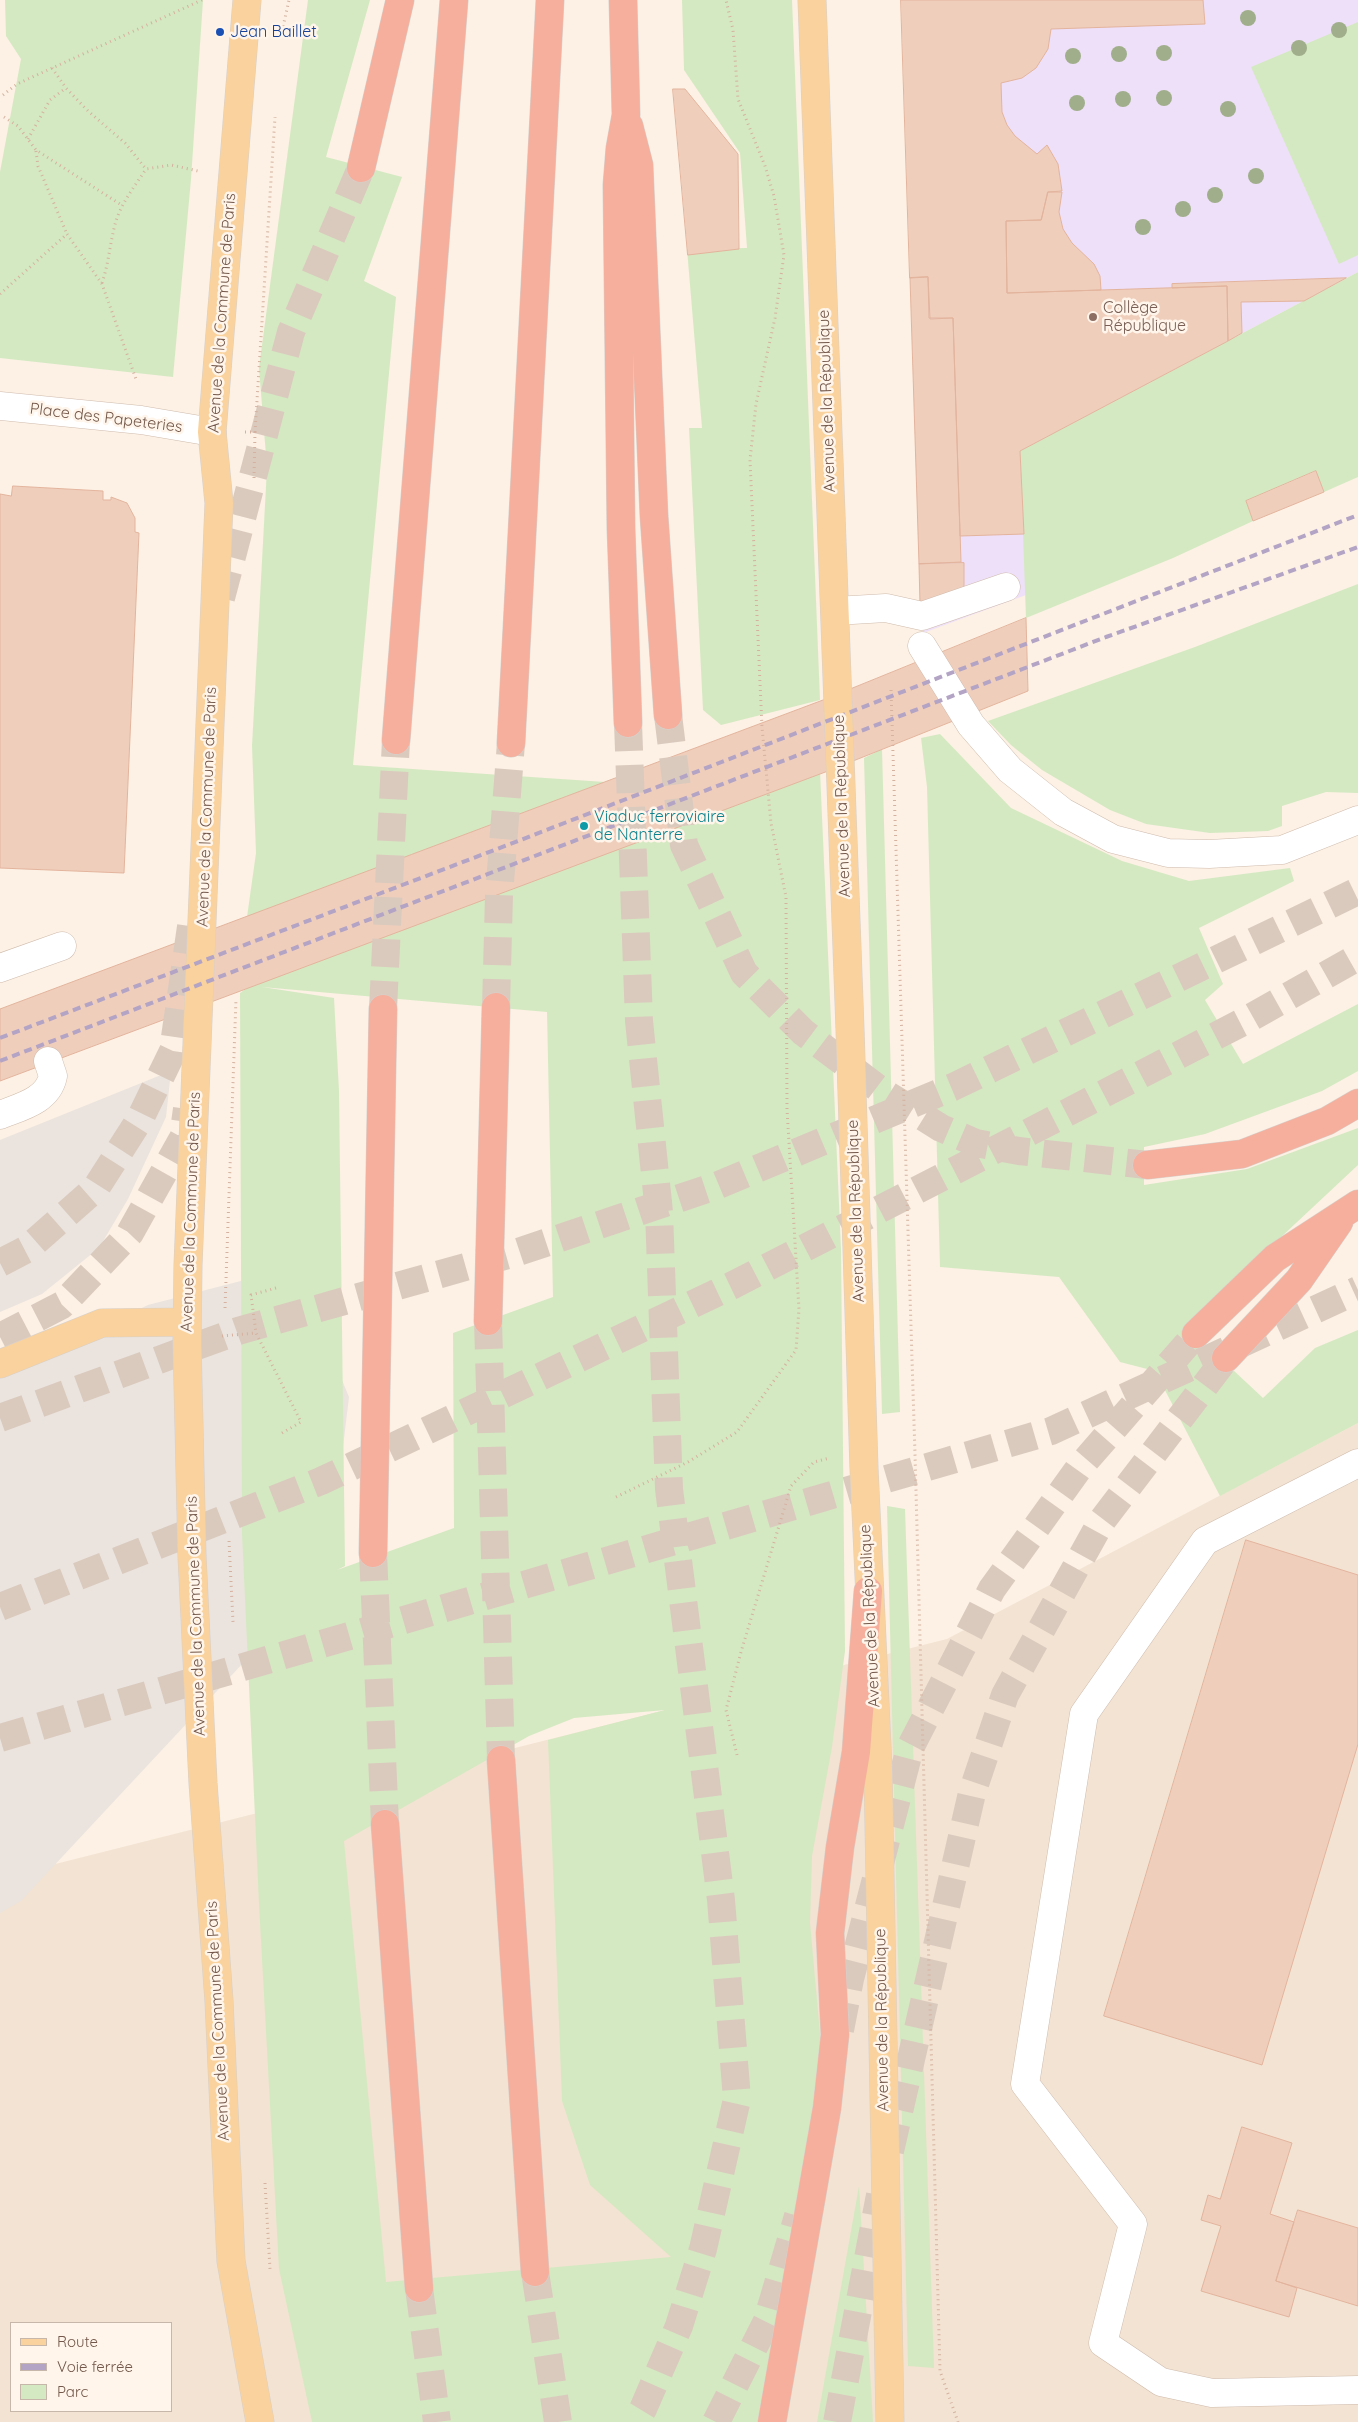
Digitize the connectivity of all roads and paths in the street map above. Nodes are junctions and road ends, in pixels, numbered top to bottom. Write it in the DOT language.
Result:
graph roads {
  1 [pos="202,0"];
  2 [pos="247,0"];
  3 [pos="289,0"];
  4 [pos="400,0"];
  5 [pos="454,0"];
  6 [pos="550,0"];
  7 [pos="623,0"];
  8 [pos="726,0"];
  9 [pos="812,0"];
  10 [pos="280,43"];
  11 [pos="52,68"];
  12 [pos="66,88"];
  13 [pos="3,95"];
  14 [pos="275,112"];
  15 [pos="626,115"];
  16 [pos="4,116"];
  17 [pos="28,139"];
  18 [pos="36,150"];
  19 [pos="361,168"];
  20 [pos="146,170"];
  21 [pos="201,172"];
  22 [pos="123,206"];
  23 [pos="67,234"];
  24 [pos="102,284"];
  25 [pos="0,294"];
  26 [pos="137,382"];
  27 [pos="0,406"];
  28 [pos="212,432"];
  29 [pos="255,432"];
  30 [pos="254,486"];
  31 [pos="1006,587"];
  32 [pos="835,611"];
  33 [pos="922,646"];
  34 [pos="891,690"];
  35 [pos="668,715"];
  36 [pos="628,723"];
  37 [pos="396,740"];
  38 [pos="511,743"];
  39 [pos="1358,820"];
  40 [pos="62,946"];
  41 [pos="0,968"];
  42 [pos="236,997"];
  43 [pos="496,1007"];
  44 [pos="383,1009"];
  45 [pos="48,1061"];
  46 [pos="1358,1103"];
  47 [pos="0,1115"];
  48 [pos="1147,1165"];
  49 [pos="1352,1208"];
  50 [pos="276,1288"];
  51 [pos="224,1317"];
  52 [pos="187,1322"];
  53 [pos="488,1322"];
  54 [pos="223,1326"];
  55 [pos="1196,1334"];
  56 [pos="223,1346"];
  57 [pos="1226,1358"];
  58 [pos="0,1364"];
  59 [pos="282,1433"];
  60 [pos="863,1453"];
  61 [pos="1358,1463"];
  62 [pos="616,1497"];
  63 [pos="229,1534"];
  64 [pos="373,1553"];
  65 [pos="868,1591"];
  66 [pos="233,1632"];
  67 [pos="737,1755"];
  68 [pos="500,1760"];
  69 [pos="385,1824"];
  70 [pos="264,2177"];
  71 [pos="535,2272"];
  72 [pos="271,2276"];
  73 [pos="419,2288"];
  74 [pos="1358,2390"];
  75 [pos="260,2422"];
  76 [pos="772,2422"];
  77 [pos="890,2422"];
  78 [pos="958,2422"];
  1 -- 11 [label="path"];
  2 -- 28 [label="main road, Avenue de la Commune de Paris"];
  3 -- 10 [label="path"];
  4 -- 19 [label="highway"];
  5 -- 37 [label="highway"];
  6 -- 38 [label="highway"];
  7 -- 15 [label="highway"];
  8 -- 62 [label="path"];
  9 -- 32 [label="main road, Avenue de la République"];
  11 -- 12 [label="path"];
  11 -- 13 [label="path"];
  12 -- 17 [label="path"];
  12 -- 20 [label="path"];
  14 -- 29 [label="path"];
  15 -- 35 [label="highway"];
  15 -- 36 [label="highway"];
  16 -- 17 [label="path"];
  17 -- 18 [label="path"];
  18 -- 22 [label="path"];
  18 -- 23 [label="path"];
  20 -- 21 [label="path"];
  20 -- 22 [label="path"];
  22 -- 24 [label="path"];
  23 -- 24 [label="path"];
  23 -- 25 [label="path"];
  24 -- 26 [label="path"];
  27 -- 28 [label="street, Place des Papeteries"];
  28 -- 29 [label="path"];
  28 -- 52 [label="main road, Avenue de la Commune de Paris"];
  29 -- 30 [label="path"];
  31 -- 32 [label="street"];
  32 -- 60 [label="main road, Avenue de la République"];
  33 -- 39 [label="street"];
  34 -- 78 [label="path"];
  40 -- 41 [label="street"];
  42 -- 51 [label="path"];
  43 -- 53 [label="highway"];
  44 -- 64 [label="highway"];
  45 -- 47 [label="street"];
  46 -- 48 [label="highway"];
  49 -- 55 [label="highway"];
  49 -- 57 [label="highway"];
  50 -- 59 [label="path"];
  52 -- 58 [label="main road"];
  52 -- 75 [label="main road, Avenue de la Commune de Paris"];
  54 -- 56 [label="path"];
  60 -- 65 [label="main road, Avenue de la République"];
  60 -- 67 [label="path"];
  61 -- 74 [label="street"];
  63 -- 66 [label="path"];
  65 -- 76 [label="highway"];
  65 -- 77 [label="main road, Avenue de la République"];
  68 -- 71 [label="highway"];
  69 -- 73 [label="highway"];
  70 -- 72 [label="path"];
}
